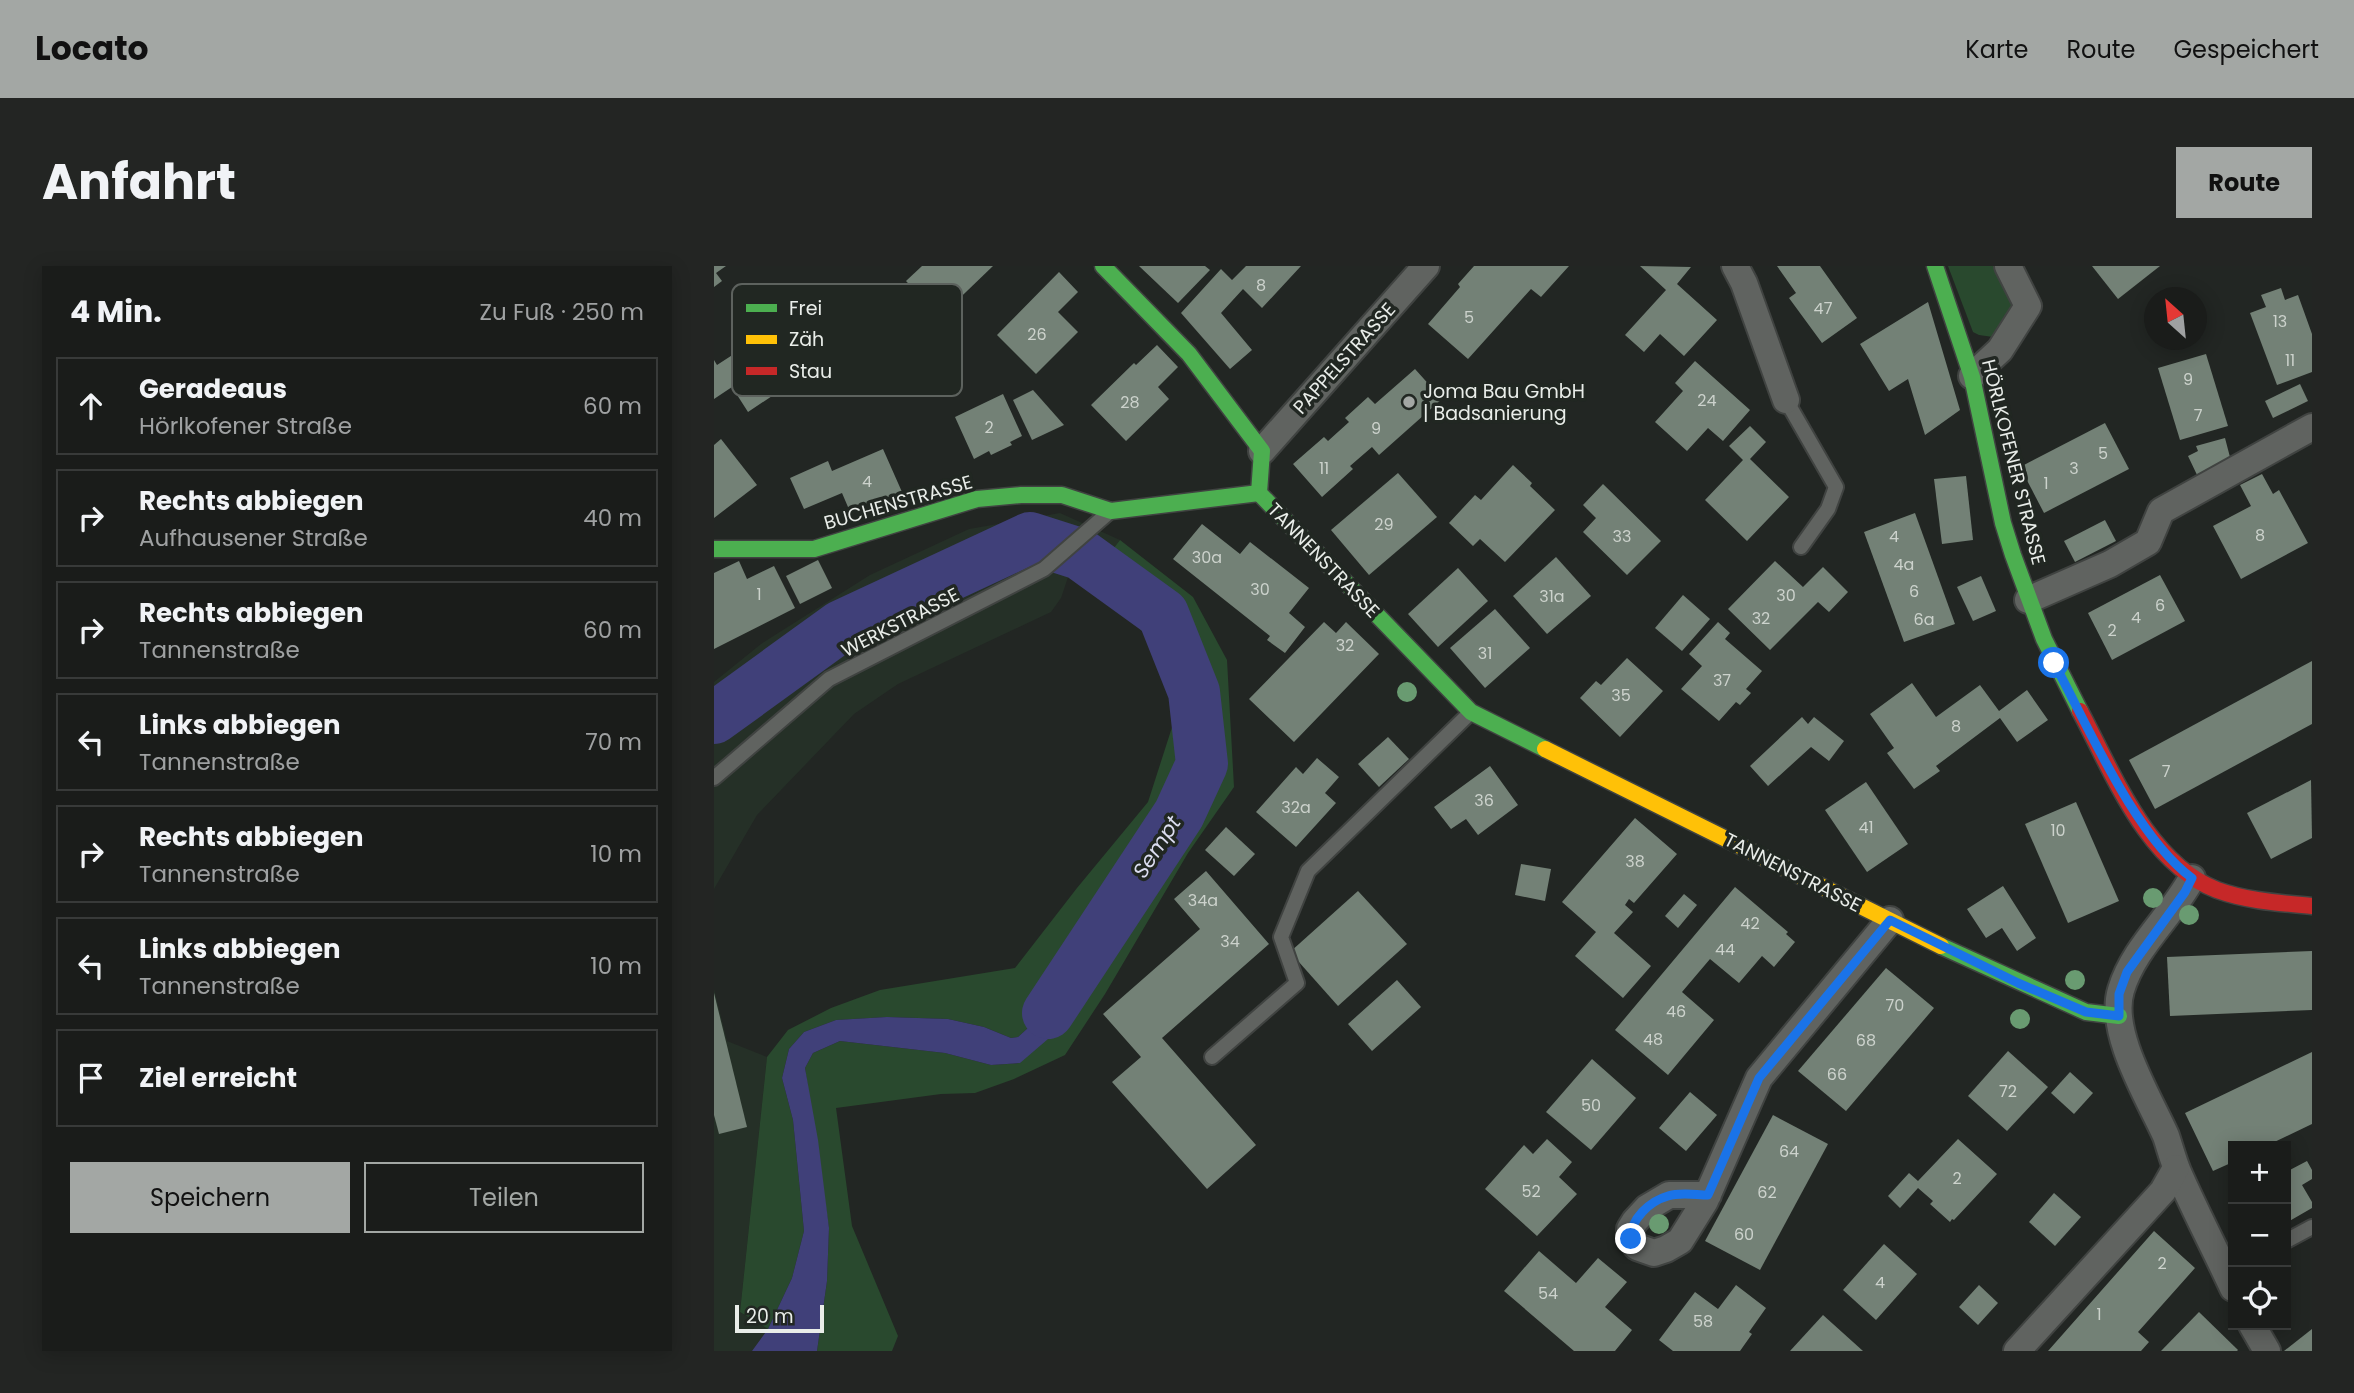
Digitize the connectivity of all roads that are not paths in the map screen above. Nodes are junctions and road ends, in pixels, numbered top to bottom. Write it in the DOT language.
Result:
graph roads {
  1 [pos="1103,266"];
  2 [pos="1426,266"];
  3 [pos="1735,266"];
  4 [pos="1935,266"];
  5 [pos="2008,266"];
  6 [pos="1972,376"];
  7 [pos="1786,400"];
  8 [pos="2312,427"];
  9 [pos="1262,451"];
  10 [pos="1259,493"];
  11 [pos="1111,511"];
  12 [pos="1801,547"];
  13 [pos="714,549"];
  14 [pos="2028,600"];
  15 [pos="1471,712"];
  16 [pos="714,778"];
  17 [pos="2192,878"];
  18 [pos="2312,906"];
  19 [pos="1890,920"];
  20 [pos="2119,1016"];
  21 [pos="1212,1057"];
  22 [pos="2176,1168"];
  23 [pos="1708,1195"];
  24 [pos="2312,1227"];
  25 [pos="2291,1238"];
  26 [pos="2228,1271"];
  27 [pos="2255,1330"];
  28 [pos="2017,1351"];
  29 [pos="2267,1351"];
  1 -- 9 [label="street"];
  2 -- 9 [label="street, PAPPELSTRASSE"];
  3 -- 7 [label="street"];
  4 -- 6 [label="street, HÖRLKOFENER STRASSE"];
  5 -- 6 [label="street"];
  6 -- 14 [label="street, HÖRLKOFENER STRASSE"];
  7 -- 12 [label="lane"];
  8 -- 14 [label="street"];
  9 -- 10 [label="street, TANNENSTRASSE"];
  10 -- 11 [label="street, BUCHENSTRASSE"];
  10 -- 15 [label="street, TANNENSTRASSE"];
  11 -- 13 [label="street, BUCHENSTRASSE"];
  11 -- 16 [label="lane, WERKSTRASSE"];
  14 -- 17 [label="street, HÖRLKOFENER STRASSE"];
  15 -- 19 [label="street, TANNENSTRASSE"];
  15 -- 21 [label="lane"];
  17 -- 18 [label="street, HÖRLKOFENER STRASSE"];
  17 -- 20 [label="street"];
  19 -- 20 [label="street, TANNENSTRASSE"];
  19 -- 23 [label="street, TANNENSTRASSE"];
  20 -- 22 [label="street"];
  22 -- 26 [label="street"];
  22 -- 28 [label="street"];
  24 -- 25 [label="lane"];
  27 -- 29 [label="street"];
}
